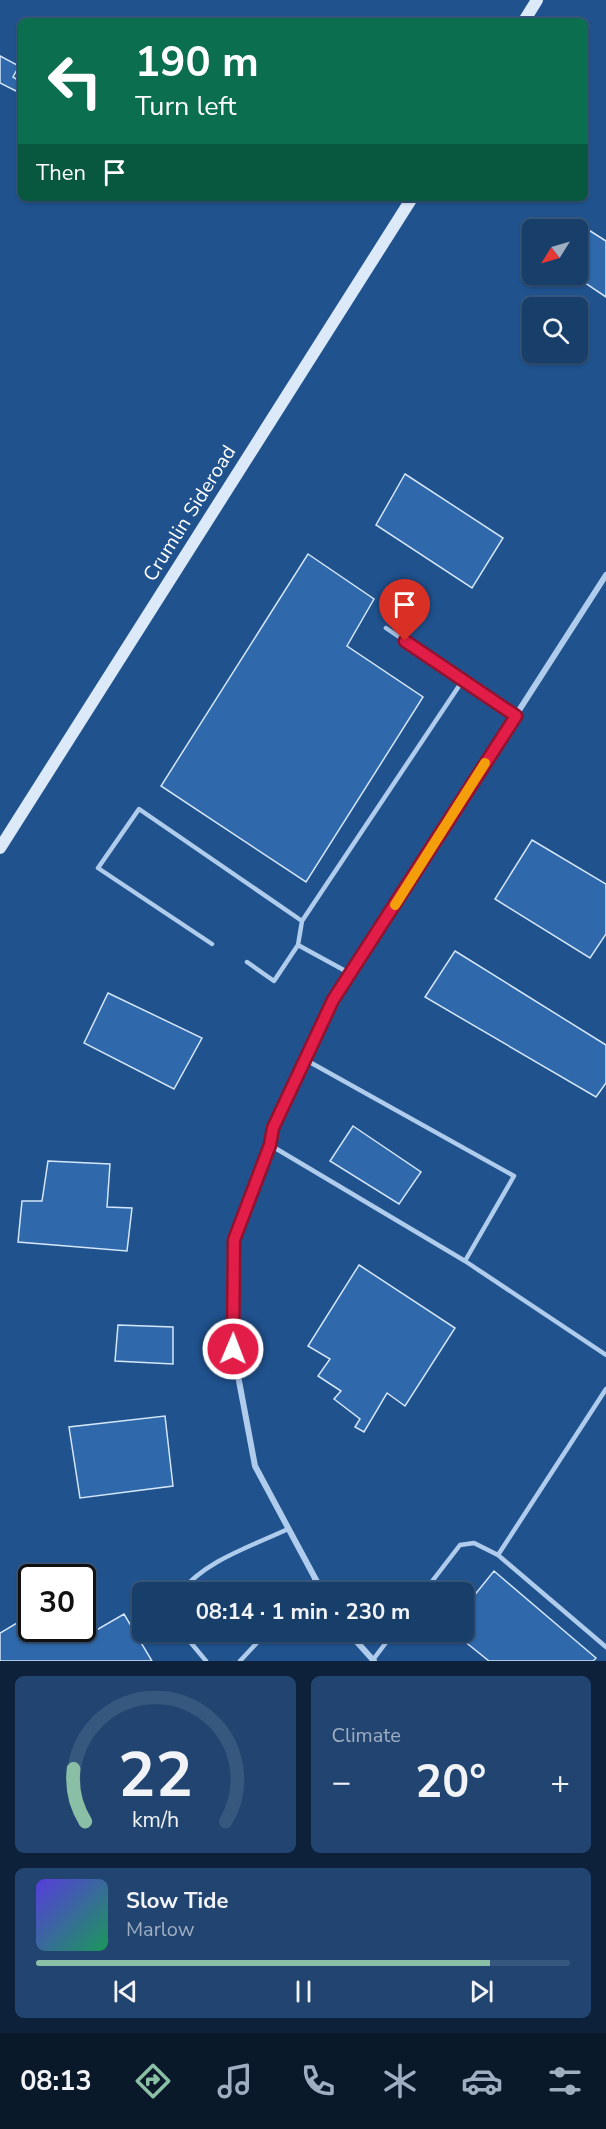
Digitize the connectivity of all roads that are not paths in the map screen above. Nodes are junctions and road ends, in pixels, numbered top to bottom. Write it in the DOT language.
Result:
graph roads {
  1 [pos="537,0"];
  2 [pos="526,18"];
  3 [pos="410,201"];
  4 [pos="606,575"];
  5 [pos="386,628"];
  6 [pos="463,680"];
  7 [pos="516,716"];
  8 [pos="0,848"];
  9 [pos="302,921"];
  10 [pos="212,944"];
  11 [pos="298,945"];
  12 [pos="247,962"];
  13 [pos="351,974"];
  14 [pos="306,1060"];
  15 [pos="270,1145"];
  16 [pos="465,1261"];
  17 [pos="606,1355"];
  18 [pos="606,1389"];
  19 [pos="288,1529"];
  20 [pos="498,1555"];
  21 [pos="315,1580"];
  22 [pos="188,1582"];
  23 [pos="431,1582"];
  24 [pos="190,1642"];
  25 [pos="258,1642"];
  26 [pos="357,1642"];
  27 [pos="387,1642"];
  28 [pos="606,1647"];
  29 [pos="206,1661"];
  30 [pos="240,1661"];
  31 [pos="373,1661"];
  1 -- 2 [label="street"];
  3 -- 8 [label="street, Crumlin Sideroad"];
  4 -- 7 [label="street"];
  5 -- 6 [label="lane"];
  6 -- 7 [label="lane"];
  6 -- 9 [label="lane"];
  7 -- 13 [label="street"];
  9 -- 10 [label="lane"];
  9 -- 11 [label="lane"];
  11 -- 12 [label="lane"];
  11 -- 13 [label="lane"];
  13 -- 14 [label="street"];
  14 -- 15 [label="street"];
  14 -- 16 [label="lane"];
  15 -- 16 [label="lane"];
  15 -- 19 [label="street"];
  16 -- 17 [label="lane"];
  18 -- 20 [label="lane"];
  19 -- 21 [label="street"];
  19 -- 22 [label="lane"];
  20 -- 23 [label="lane"];
  20 -- 28 [label="lane"];
  24 -- 29 [label="lane"];
  25 -- 30 [label="lane"];
  26 -- 31 [label="street"];
  27 -- 31 [label="lane"];
}
